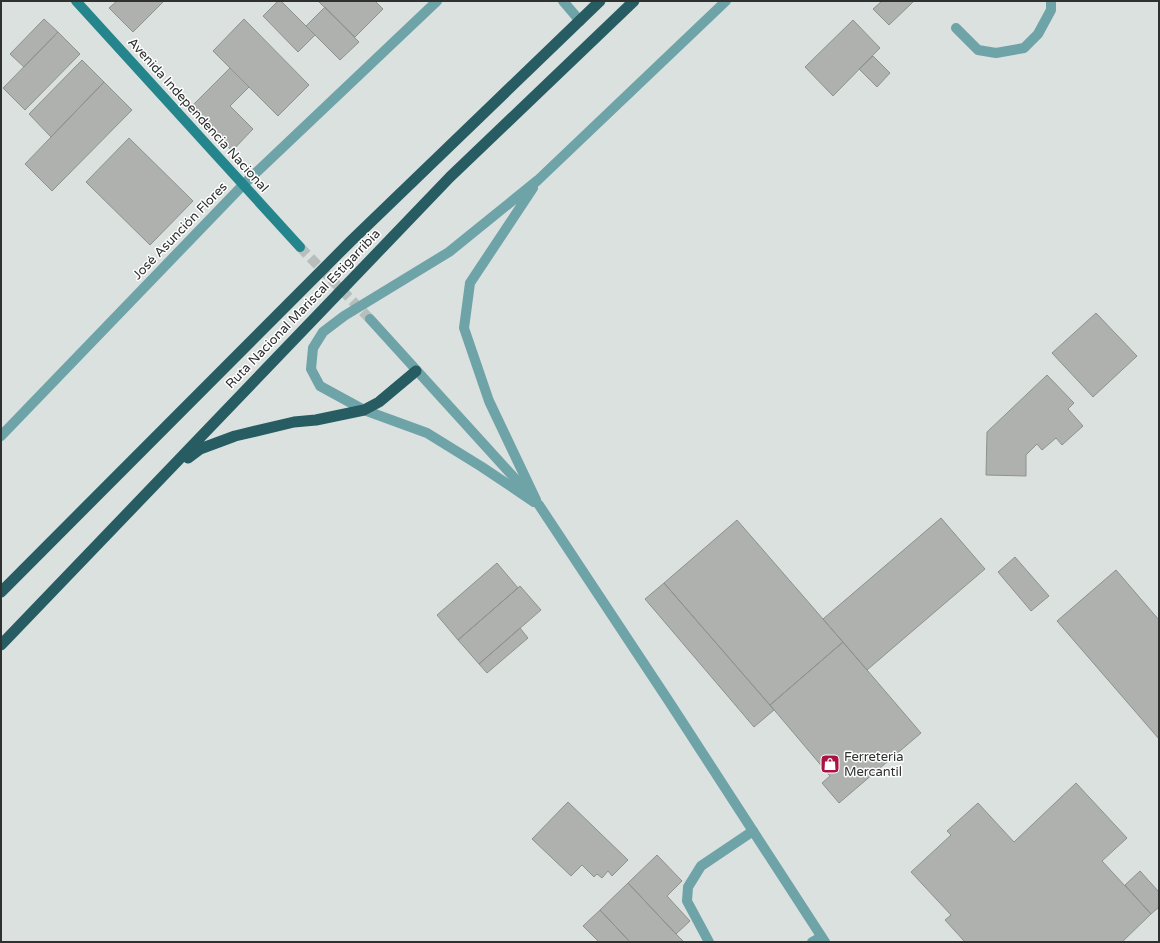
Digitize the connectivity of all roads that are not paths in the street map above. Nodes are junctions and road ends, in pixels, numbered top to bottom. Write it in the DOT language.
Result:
graph roads {
  1 [pos="76,1"];
  2 [pos="437,1"];
  3 [pos="563,1"];
  4 [pos="600,1"];
  5 [pos="634,1"];
  6 [pos="726,1"];
  7 [pos="1052,1"];
  8 [pos="580,21"];
  9 [pos="956,28"];
  10 [pos="538,180"];
  11 [pos="243,185"];
  12 [pos="300,247"];
  13 [pos="370,319"];
  14 [pos="416,371"];
  15 [pos="364,410"];
  16 [pos="1,436"];
  17 [pos="163,476"];
  18 [pos="539,505"];
  19 [pos="1,592"];
  20 [pos="1,645"];
  21 [pos="754,831"];
  22 [pos="819,940"];
  23 [pos="709,942"];
  1 -- 11 [label="main road, Avenida Independencia Nacional"];
  2 -- 11 [label="street, José Asunción Flores"];
  3 -- 8 [label="street"];
  4 -- 8 [label="highway, Ruta Nacional Mariscal Estigarribia"];
  5 -- 17 [label="highway, Ruta Nacional Mariscal Estigarribia"];
  6 -- 10 [label="street"];
  7 -- 9 [label="street"];
  8 -- 19 [label="highway, Ruta Nacional Mariscal Estigarribia"];
  10 -- 15 [label="street"];
  10 -- 18 [label="street"];
  11 -- 12 [label="main road, Avenida Independencia Nacional"];
  11 -- 16 [label="street, José Asunción Flores"];
  13 -- 14 [label="street"];
  14 -- 15 [label="highway"];
  14 -- 18 [label="street"];
  15 -- 17 [label="highway"];
  15 -- 18 [label="street"];
  17 -- 20 [label="highway, Ruta Nacional Mariscal Estigarribia"];
  18 -- 21 [label="street"];
  21 -- 22 [label="street"];
  21 -- 23 [label="street"];
}
